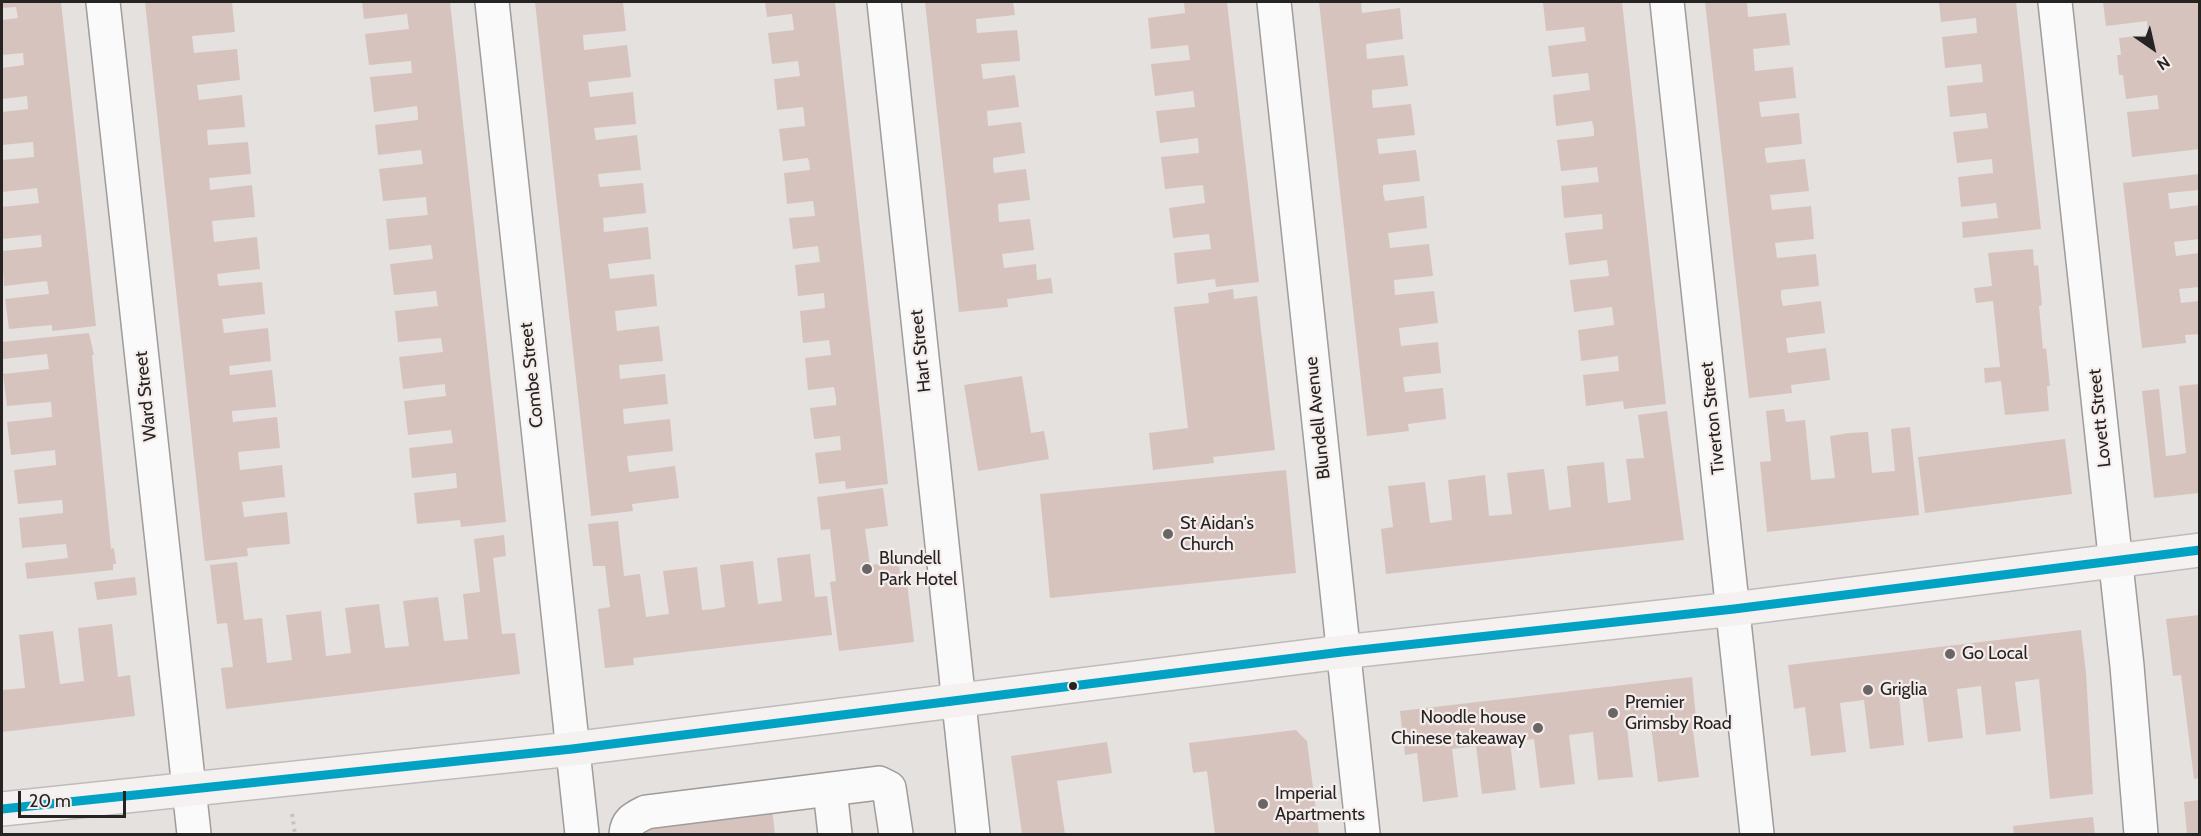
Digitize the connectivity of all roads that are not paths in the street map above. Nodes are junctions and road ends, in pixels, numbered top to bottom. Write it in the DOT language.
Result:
graph roads {
  1 [pos="103,2"];
  2 [pos="492,2"];
  3 [pos="884,2"];
  4 [pos="1275,2"];
  5 [pos="1667,2"];
  6 [pos="2055,2"];
  7 [pos="2199,550"];
  8 [pos="2115,560"];
  9 [pos="1734,609"];
  10 [pos="1342,652"];
  11 [pos="958,701"];
  12 [pos="572,750"];
  13 [pos="189,790"];
  14 [pos="830,790"];
  15 [pos="2,809"];
  16 [pos="194,834"];
  17 [pos="582,834"];
  18 [pos="626,834"];
  19 [pos="835,834"];
  20 [pos="896,834"];
  21 [pos="973,834"];
  22 [pos="1363,834"];
  23 [pos="1757,834"];
  24 [pos="2142,834"];
  1 -- 13 [label="street, Ward Street"];
  2 -- 12 [label="street, Combe Street"];
  3 -- 11 [label="street, Hart Street"];
  4 -- 10 [label="street, Blundell Avenue"];
  5 -- 9 [label="street, Tiverton Street"];
  6 -- 8 [label="street, Lovett Street"];
  7 -- 8 [label="main road"];
  8 -- 9 [label="main road"];
  8 -- 24 [label="street, Lovett Street"];
  9 -- 10 [label="main road"];
  9 -- 23 [label="street, Tiverton Street"];
  10 -- 11 [label="main road"];
  10 -- 22 [label="street, Blundell Avenue"];
  11 -- 12 [label="main road"];
  11 -- 21 [label="street, Hart Street"];
  12 -- 13 [label="main road"];
  12 -- 17 [label="street, Combe Street"];
  13 -- 15 [label="main road"];
  13 -- 16 [label="street, Ward Street"];
  14 -- 18 [label="street"];
  14 -- 19 [label="street"];
  14 -- 20 [label="street"];
}
